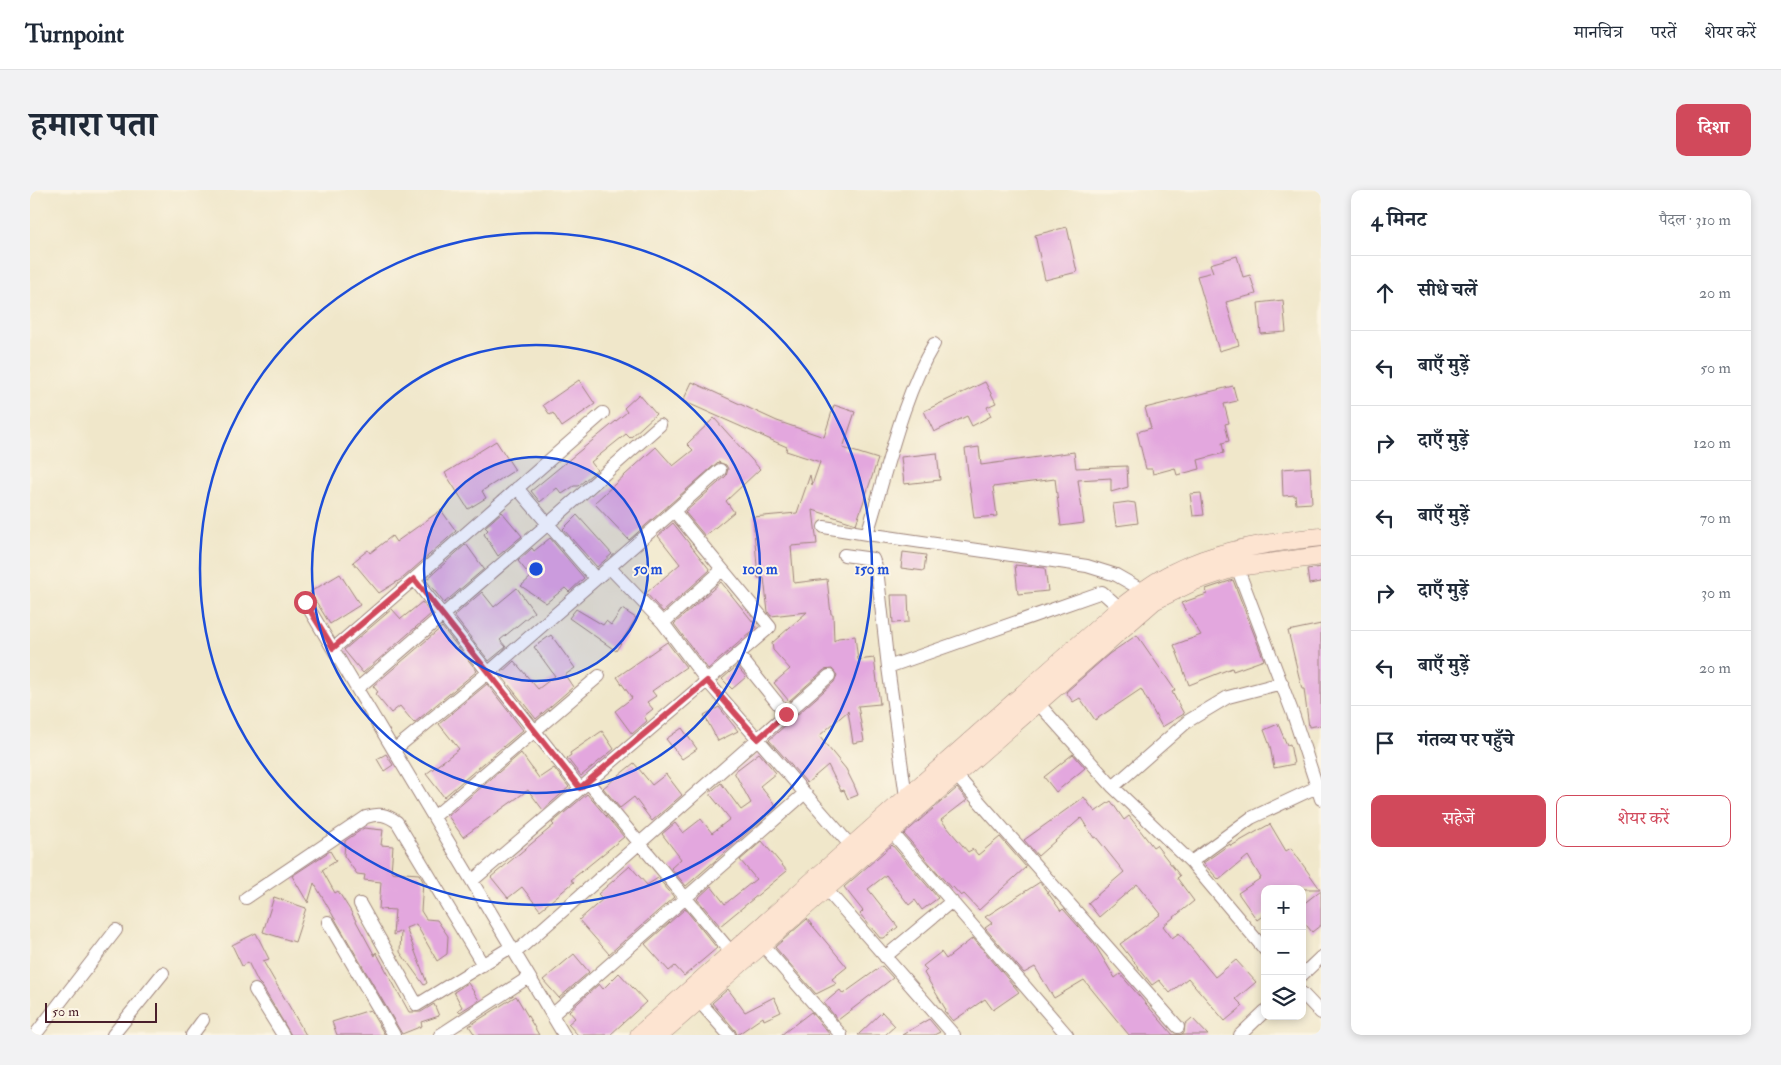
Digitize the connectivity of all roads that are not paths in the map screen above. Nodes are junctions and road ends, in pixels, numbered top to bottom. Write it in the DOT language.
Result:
graph roads {
  1 [pos="934,344"];
  2 [pos="603,413"];
  3 [pos="660,425"];
  4 [pos="720,470"];
  5 [pos="517,488"];
  6 [pos="674,511"];
  7 [pos="548,524"];
  8 [pos="824,527"];
  9 [pos="867,534"];
  10 [pos="1321,538"];
  11 [pos="844,555"];
  12 [pos="1321,556"];
  13 [pos="610,567"];
  14 [pos="1237,567"];
  15 [pos="722,570"];
  16 [pos="414,579"];
  17 [pos="596,579"];
  18 [pos="1144,591"];
  19 [pos="305,602"];
  20 [pos="1120,608"];
  21 [pos="443,616"];
  22 [pos="663,623"];
  23 [pos="333,648"];
  24 [pos="738,654"];
  25 [pos="888,667"];
  26 [pos="489,672"];
  27 [pos="599,676"];
  28 [pos="829,676"];
  29 [pos="707,681"];
  30 [pos="1282,683"];
  31 [pos="357,689"];
  32 [pos="1037,702"];
  33 [pos="786,714"];
  34 [pos="536,732"];
  35 [pos="758,739"];
  36 [pos="394,750"];
  37 [pos="955,774"];
  38 [pos="584,785"];
  39 [pos="1113,787"];
  40 [pos="805,793"];
  41 [pos="1319,793"];
  42 [pos="906,798"];
  43 [pos="434,816"];
  44 [pos="890,830"];
  45 [pos="639,844"];
  46 [pos="851,846"];
  47 [pos="1190,862"];
  48 [pos="472,880"];
  49 [pos="825,888"];
  50 [pos="246,898"];
  51 [pos="686,899"];
  52 [pos="952,901"];
  53 [pos="360,904"];
  54 [pos="328,922"];
  55 [pos="116,930"];
  56 [pos="762,944"];
  57 [pos="1261,945"];
  58 [pos="513,950"];
  59 [pos="732,953"];
  60 [pos="1321,956"];
  61 [pos="885,957"];
  62 [pos="482,965"];
  63 [pos="1306,971"];
  64 [pos="163,973"];
  65 [pos="529,977"];
  66 [pos="255,990"];
  67 [pos="1306,997"];
  68 [pos="698,1000"];
  69 [pos="1321,1013"];
  70 [pos="552,1015"];
  71 [pos="1261,1015"];
  72 [pos="204,1020"];
  73 [pos="1178,1027"];
  74 [pos="35,1035"];
  75 [pos="113,1035"];
  76 [pos="192,1035"];
  77 [pos="283,1035"];
  78 [pos="394,1035"];
  79 [pos="440,1035"];
  80 [pos="564,1035"];
  81 [pos="640,1035"];
  82 [pos="659,1035"];
  83 [pos="729,1035"];
  84 [pos="841,1035"];
  85 [pos="954,1035"];
  86 [pos="1067,1035"];
  87 [pos="1240,1035"];
  1 -- 9 [label="street"];
  2 -- 5 [label="street"];
  3 -- 7 [label="street"];
  4 -- 6 [label="street"];
  5 -- 7 [label="street"];
  5 -- 16 [label="street"];
  6 -- 13 [label="street"];
  6 -- 15 [label="street"];
  7 -- 17 [label="street"];
  7 -- 21 [label="street"];
  8 -- 9 [label="street"];
  9 -- 18 [label="street"];
  10 -- 18 [label="main road"];
  11 -- 25 [label="street"];
  12 -- 14 [label="main road"];
  13 -- 17 [label="street"];
  13 -- 22 [label="street"];
  14 -- 30 [label="street"];
  14 -- 32 [label="main road"];
  15 -- 22 [label="street"];
  15 -- 24 [label="street"];
  16 -- 21 [label="street"];
  16 -- 23 [label="street"];
  17 -- 26 [label="street"];
  18 -- 20 [label="main road"];
  19 -- 23 [label="street"];
  20 -- 25 [label="street"];
  20 -- 42 [label="main road"];
  21 -- 26 [label="street"];
  21 -- 31 [label="street"];
  22 -- 29 [label="street"];
  23 -- 31 [label="street"];
  24 -- 29 [label="street"];
  24 -- 33 [label="street"];
  25 -- 42 [label="street"];
  26 -- 34 [label="street"];
  26 -- 36 [label="street"];
  27 -- 34 [label="street"];
  28 -- 33 [label="street"];
  29 -- 35 [label="street"];
  29 -- 38 [label="street"];
  30 -- 39 [label="street"];
  30 -- 41 [label="street"];
  31 -- 36 [label="street"];
  32 -- 37 [label="main road"];
  32 -- 39 [label="street"];
  33 -- 35 [label="street"];
  34 -- 38 [label="street"];
  34 -- 43 [label="street"];
  35 -- 40 [label="street"];
  35 -- 45 [label="street"];
  36 -- 43 [label="street"];
  37 -- 44 [label="main road"];
  37 -- 73 [label="street"];
  38 -- 45 [label="street"];
  38 -- 48 [label="street"];
  39 -- 47 [label="street"];
  40 -- 46 [label="street"];
  40 -- 51 [label="street"];
  41 -- 47 [label="street"];
  42 -- 46 [label="main road"];
  43 -- 48 [label="street"];
  44 -- 49 [label="main road"];
  44 -- 52 [label="street"];
  45 -- 51 [label="street"];
  45 -- 58 [label="street"];
  46 -- 59 [label="main road"];
  47 -- 57 [label="street"];
  48 -- 58 [label="street"];
  49 -- 56 [label="main road"];
  49 -- 61 [label="street"];
  50 -- 62 [label="street"];
  51 -- 59 [label="street"];
  51 -- 70 [label="street"];
  52 -- 61 [label="street"];
  52 -- 86 [label="street"];
  53 -- 62 [label="street"];
  54 -- 78 [label="street"];
  55 -- 74 [label="street"];
  56 -- 68 [label="main road"];
  56 -- 84 [label="street"];
  58 -- 62 [label="street"];
  58 -- 65 [label="street"];
  59 -- 81 [label="main road"];
  60 -- 63 [label="street"];
  61 -- 85 [label="street"];
  64 -- 75 [label="street"];
  65 -- 70 [label="street"];
  65 -- 79 [label="street"];
  66 -- 77 [label="street"];
  67 -- 69 [label="street"];
  68 -- 82 [label="main road"];
  68 -- 83 [label="street"];
  70 -- 80 [label="street"];
  71 -- 87 [label="street"];
  72 -- 76 [label="street"];
}
